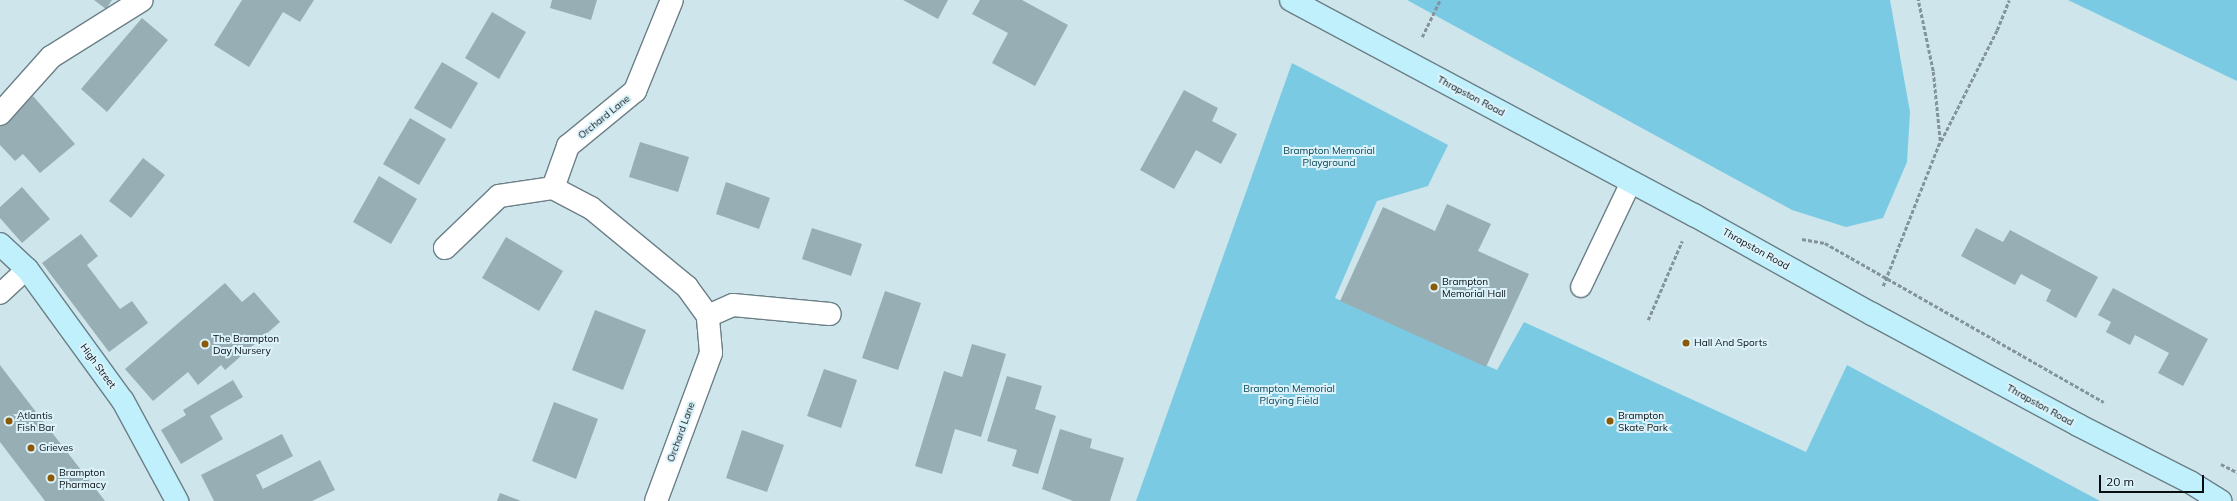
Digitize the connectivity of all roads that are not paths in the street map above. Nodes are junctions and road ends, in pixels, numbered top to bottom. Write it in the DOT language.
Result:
graph roads {
  1 [pos="142,0"];
  2 [pos="672,0"];
  3 [pos="1291,0"];
  4 [pos="0,114"];
  5 [pos="1631,182"];
  6 [pos="553,188"];
  7 [pos="0,244"];
  8 [pos="445,248"];
  9 [pos="27,270"];
  10 [pos="1581,287"];
  11 [pos="0,294"];
  12 [pos="830,314"];
  13 [pos="708,316"];
  14 [pos="177,501"];
  15 [pos="656,501"];
  16 [pos="2220,501"];
  1 -- 4 [label="street"];
  2 -- 6 [label="street, Orchard Lane"];
  3 -- 5 [label="main road, Thrapston Road"];
  5 -- 10 [label="lane"];
  5 -- 16 [label="main road, Thrapston Road"];
  6 -- 8 [label="street"];
  6 -- 13 [label="street"];
  7 -- 9 [label="main road, High Street"];
  9 -- 11 [label="lane"];
  9 -- 14 [label="main road, High Street"];
  12 -- 13 [label="street"];
  13 -- 15 [label="street, Orchard Lane"];
}
